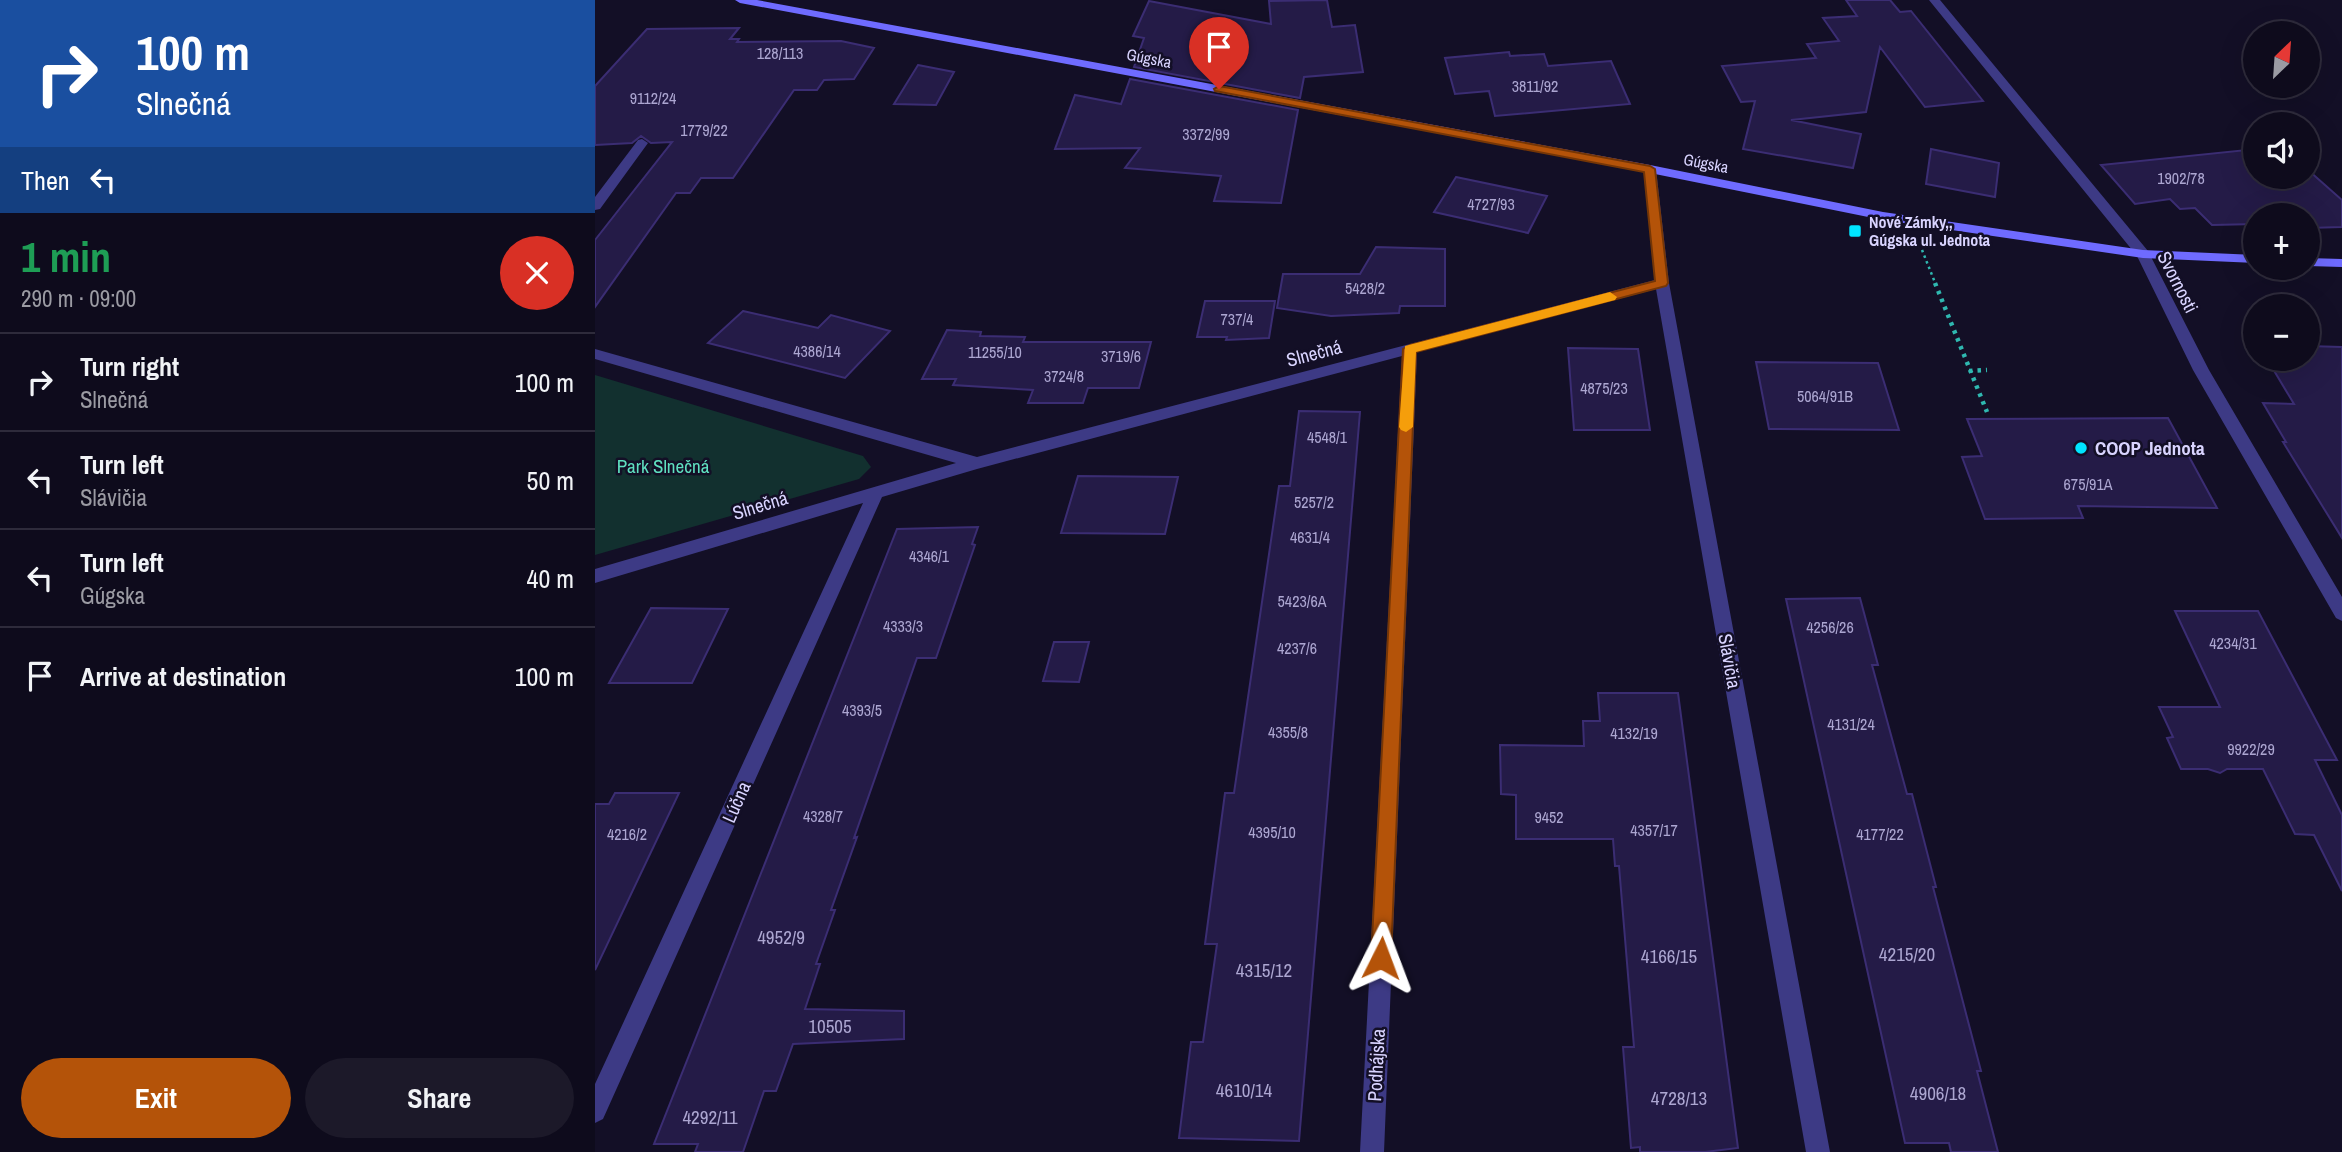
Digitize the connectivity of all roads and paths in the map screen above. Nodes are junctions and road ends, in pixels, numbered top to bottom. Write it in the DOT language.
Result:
graph roads {
  1 [pos="740,0"];
  2 [pos="1934,0"];
  3 [pos="642,143"];
  4 [pos="1650,169"];
  5 [pos="595,206"];
  6 [pos="1922,250"];
  7 [pos="2143,254"];
  8 [pos="2243,258"];
  9 [pos="2320,262"];
  10 [pos="2342,263"];
  11 [pos="1662,283"];
  12 [pos="1410,349"];
  13 [pos="595,354"];
  14 [pos="1987,370"];
  15 [pos="1969,371"];
  16 [pos="1987,412"];
  17 [pos="977,463"];
  18 [pos="876,493"];
  19 [pos="595,576"];
  20 [pos="2342,613"];
  21 [pos="595,1111"];
  22 [pos="1372,1152"];
  23 [pos="1818,1152"];
  1 -- 4 [label="main road, Gúgska"];
  2 -- 7 [label="street, Svornosti"];
  3 -- 5 [label="street"];
  4 -- 7 [label="main road, Gúgska"];
  4 -- 11 [label="street, Slávičia"];
  6 -- 15 [label="path"];
  7 -- 8 [label="main road, Gúgska"];
  7 -- 20 [label="street, Svornosti"];
  9 -- 10 [label="main road"];
  11 -- 12 [label="street, Slnečná"];
  11 -- 23 [label="street, Slávičia"];
  12 -- 17 [label="street, Slnečná"];
  12 -- 22 [label="street, Podhájska"];
  13 -- 17 [label="street"];
  14 -- 15 [label="path"];
  15 -- 16 [label="path"];
  17 -- 18 [label="street, Slnečná"];
  18 -- 19 [label="street, Slnečná"];
  18 -- 21 [label="street, Lúčna"];
}
